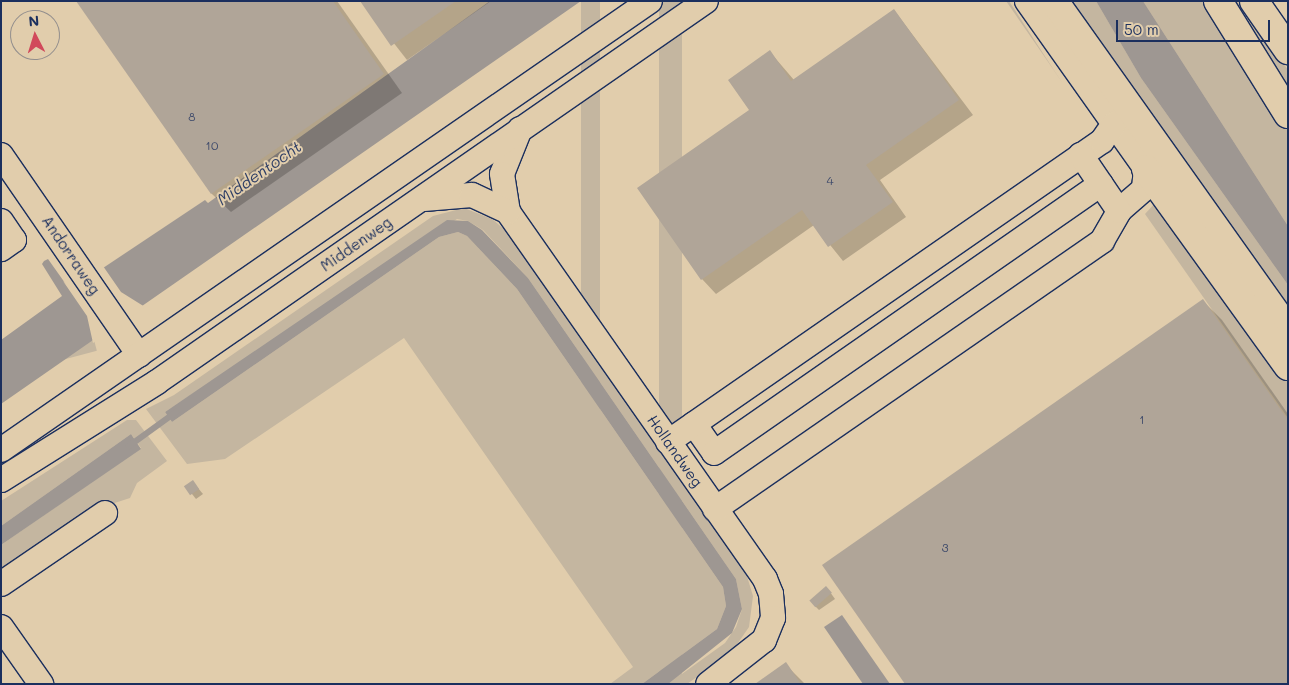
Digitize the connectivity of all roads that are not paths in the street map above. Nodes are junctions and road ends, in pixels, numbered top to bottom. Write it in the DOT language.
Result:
graph roads {
  1 [pos="650,1"];
  2 [pos="706,1"];
  3 [pos="1027,1"];
  4 [pos="1054,1"];
  5 [pos="1218,1"];
  6 [pos="1254,1"];
  7 [pos="1288,50"];
  8 [pos="1288,114"];
  9 [pos="1114,124"];
  10 [pos="521,127"];
  11 [pos="1,155"];
  12 [pos="1081,155"];
  13 [pos="1146,169"];
  14 [pos="1101,184"];
  15 [pos="421,199"];
  16 [pos="1119,211"];
  17 [pos="508,212"];
  18 [pos="1,221"];
  19 [pos="1,249"];
  20 [pos="867,303"];
  21 [pos="1288,330"];
  22 [pos="887,333"];
  23 [pos="139,355"];
  24 [pos="1288,366"];
  25 [pos="694,424"];
  26 [pos="67,441"];
  27 [pos="668,442"];
  28 [pos="1,450"];
  29 [pos="1,480"];
  30 [pos="1,495"];
  31 [pos="715,509"];
  32 [pos="105,513"];
  33 [pos="1,584"];
  34 [pos="1,627"];
  35 [pos="41,684"];
  36 [pos="708,684"];
  1 -- 23 [label="street"];
  2 -- 10 [label="street, Middenweg"];
  3 -- 9 [label="street"];
  4 -- 21 [label="highway"];
  5 -- 8 [label="highway"];
  6 -- 7 [label="highway"];
  9 -- 12 [label="street"];
  9 -- 13 [label="street"];
  10 -- 15 [label="street, Middenweg"];
  10 -- 17 [label="street, Hollandweg"];
  11 -- 23 [label="street, Andorraweg"];
  12 -- 14 [label="street"];
  12 -- 20 [label="street"];
  13 -- 16 [label="street"];
  13 -- 24 [label="highway"];
  14 -- 16 [label="street"];
  14 -- 22 [label="street"];
  15 -- 17 [label="street, Hollandweg"];
  15 -- 26 [label="street, Middenweg"];
  16 -- 31 [label="street"];
  17 -- 27 [label="street, Hollandweg"];
  18 -- 19 [label="street"];
  20 -- 22 [label="street"];
  20 -- 25 [label="street"];
  22 -- 25 [label="street"];
  23 -- 28 [label="street"];
  25 -- 27 [label="street"];
  26 -- 29 [label="street, Middenweg"];
  26 -- 30 [label="street"];
  27 -- 31 [label="street, Hollandweg"];
  31 -- 36 [label="street, Hollandweg"];
  32 -- 33 [label="street"];
  34 -- 35 [label="street"];
}
